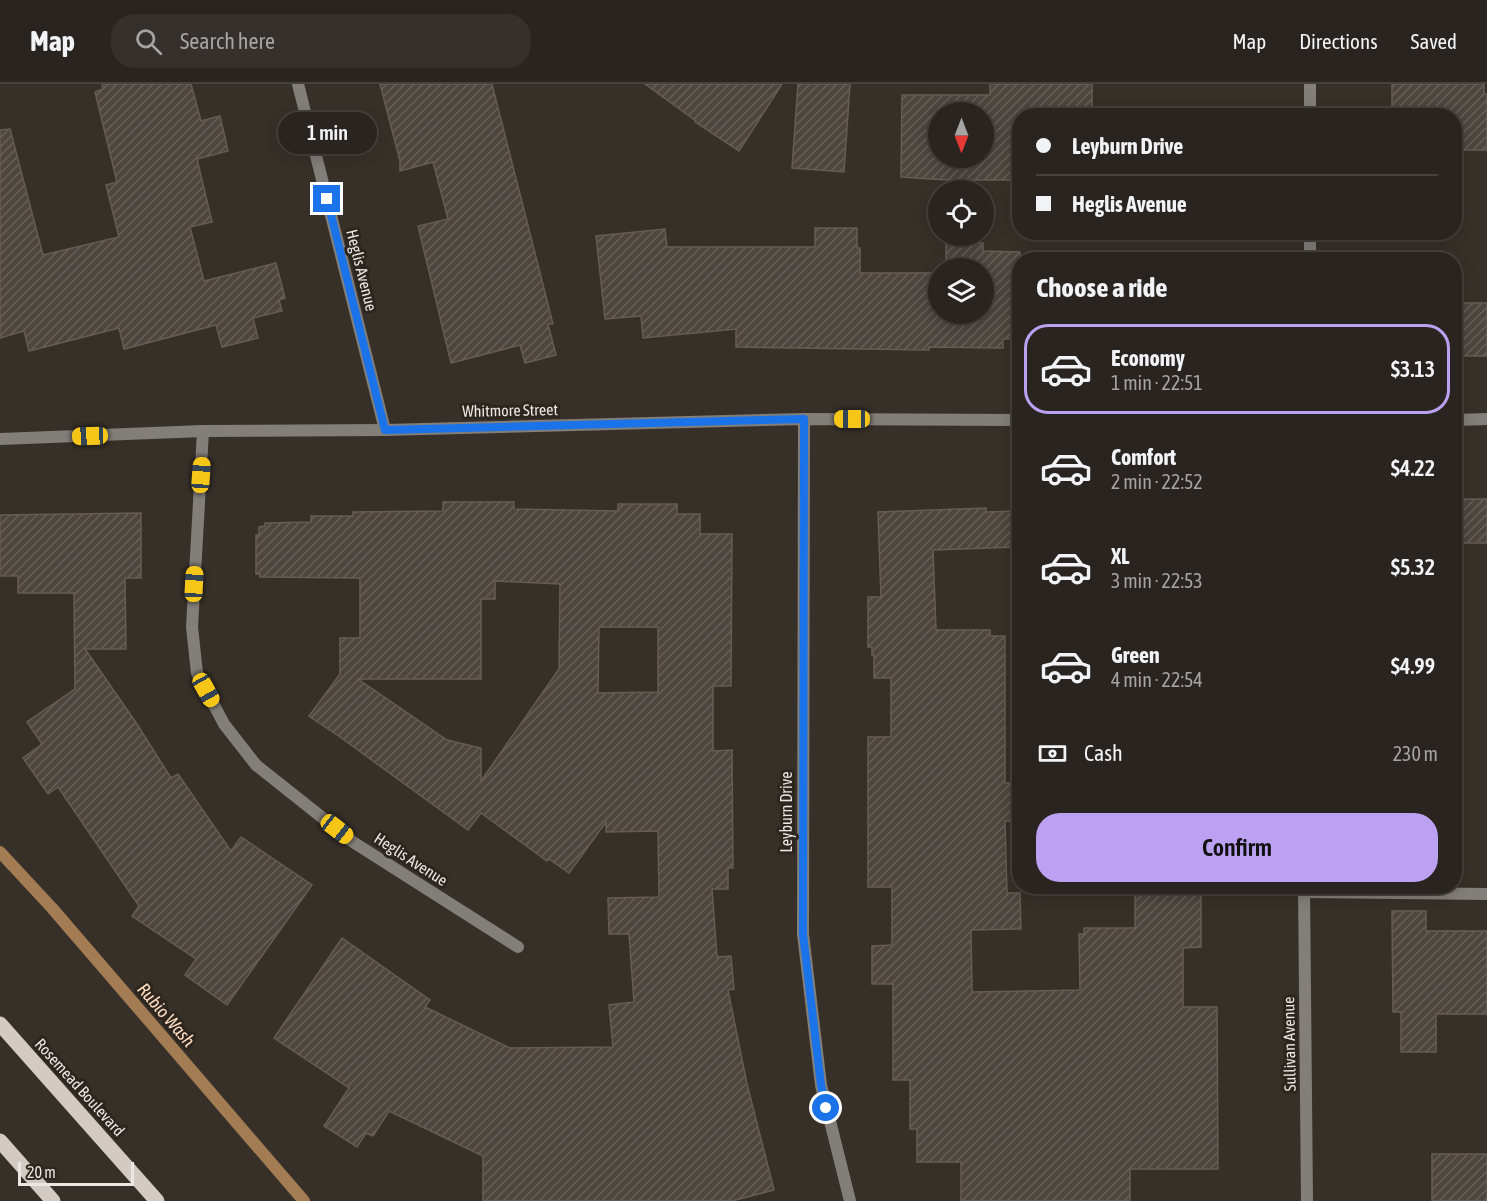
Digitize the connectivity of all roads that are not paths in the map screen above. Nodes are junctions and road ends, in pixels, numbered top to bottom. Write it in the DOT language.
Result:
graph roads {
  1 [pos="297,84"];
  2 [pos="1310,84"];
  3 [pos="1310,108"];
  4 [pos="804,419"];
  5 [pos="1487,419"];
  6 [pos="1012,420"];
  7 [pos="1462,420"];
  8 [pos="385,430"];
  9 [pos="204,432"];
  10 [pos="0,439"];
  11 [pos="1462,893"];
  12 [pos="1304,894"];
  13 [pos="1487,894"];
  14 [pos="518,947"];
  15 [pos="0,1024"];
  16 [pos="0,1141"];
  17 [pos="53,1201"];
  18 [pos="157,1201"];
  19 [pos="850,1201"];
  20 [pos="1307,1201"];
  1 -- 8 [label="street, Heglis Avenue"];
  2 -- 3 [label="street"];
  4 -- 6 [label="street, Whitmore Street"];
  4 -- 8 [label="street, Whitmore Street"];
  4 -- 19 [label="street, Leyburn Drive"];
  5 -- 7 [label="street"];
  8 -- 9 [label="street, Whitmore Street"];
  9 -- 10 [label="street, Whitmore Street"];
  9 -- 14 [label="street, Heglis Avenue"];
  11 -- 13 [label="street"];
  12 -- 20 [label="street, Sullivan Avenue"];
  15 -- 18 [label="main road, Rosemead Boulevard"];
  16 -- 17 [label="main road"];
}
